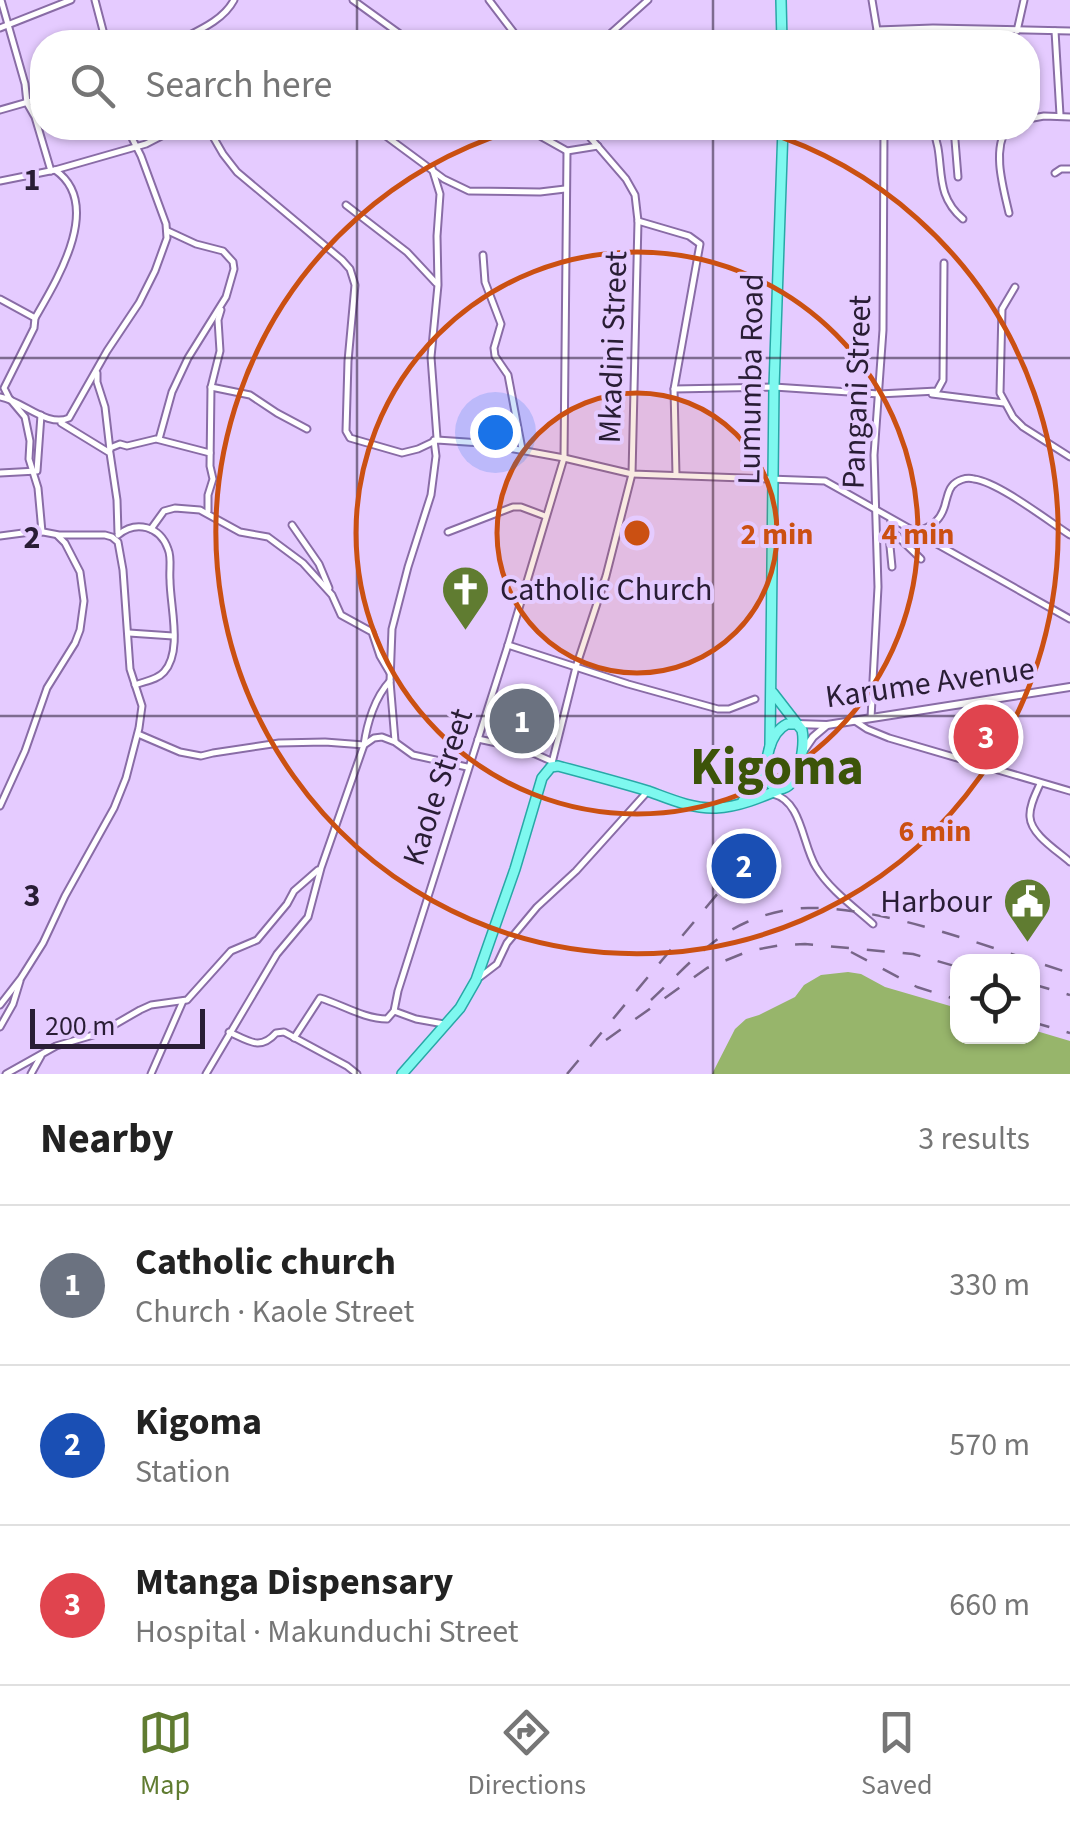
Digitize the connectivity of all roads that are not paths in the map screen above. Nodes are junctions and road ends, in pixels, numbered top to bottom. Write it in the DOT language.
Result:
graph roads {
  1 [pos="0,0"];
  2 [pos="71,0"];
  3 [pos="95,0"];
  4 [pos="234,0"];
  5 [pos="353,0"];
  6 [pos="489,0"];
  7 [pos="648,0"];
  8 [pos="781,0"];
  9 [pos="872,0"];
  10 [pos="1024,0"];
  11 [pos="8,26"];
  12 [pos="0,28"];
  13 [pos="103,30"];
  14 [pos="197,30"];
  15 [pos="394,30"];
  16 [pos="512,30"];
  17 [pos="615,30"];
  18 [pos="782,30"];
  19 [pos="878,30"];
  20 [pos="1017,30"];
  21 [pos="1070,30"];
  22 [pos="1040,31"];
  23 [pos="1054,31"];
  24 [pos="28,103"];
  25 [pos="30,107"];
  26 [pos="0,110"];
  27 [pos="1060,115"];
  28 [pos="1070,117"];
  29 [pos="1040,118"];
  30 [pos="43,140"];
  31 [pos="133,140"];
  32 [pos="154,140"];
  33 [pos="215,140"];
  34 [pos="391,140"];
  35 [pos="546,140"];
  36 [pos="593,140"];
  37 [pos="782,140"];
  38 [pos="884,140"];
  39 [pos="937,140"];
  40 [pos="955,140"];
  41 [pos="1001,140"];
  42 [pos="598,146"];
  43 [pos="136,147"];
  44 [pos="567,152"];
  45 [pos="432,168"];
  46 [pos="53,170"];
  47 [pos="1070,170"];
  48 [pos="1055,173"];
  49 [pos="958,177"];
  50 [pos="0,181"];
  51 [pos="565,189"];
  52 [pos="346,205"];
  53 [pos="1009,212"];
  54 [pos="963,219"];
  55 [pos="638,221"];
  56 [pos="168,231"];
  57 [pos="483,254"];
  58 [pos="944,263"];
  59 [pos="438,285"];
  60 [pos="1015,287"];
  61 [pos="0,299"];
  62 [pos="222,307"];
  63 [pos="35,318"];
  64 [pos="97,368"];
  65 [pos="211,387"];
  66 [pos="774,387"];
  67 [pos="674,389"];
  68 [pos="922,393"];
  69 [pos="878,394"];
  70 [pos="0,397"];
  71 [pos="9,398"];
  72 [pos="1004,402"];
  73 [pos="42,415"];
  74 [pos="54,420"];
  75 [pos="308,429"];
  76 [pos="158,439"];
  77 [pos="436,440"];
  78 [pos="522,449"];
  79 [pos="110,450"];
  80 [pos="210,453"];
  81 [pos="1070,457"];
  82 [pos="564,458"];
  83 [pos="34,473"];
  84 [pos="0,474"];
  85 [pos="632,474"];
  86 [pos="676,475"];
  87 [pos="774,478"];
  88 [pos="876,510"];
  89 [pos="209,514"];
  90 [pos="545,516"];
  91 [pos="892,520"];
  92 [pos="292,524"];
  93 [pos="151,529"];
  94 [pos="890,529"];
  95 [pos="42,532"];
  96 [pos="448,532"];
  97 [pos="915,533"];
  98 [pos="55,535"];
  99 [pos="1070,535"];
  100 [pos="0,536"];
  101 [pos="118,539"];
  102 [pos="921,559"];
  103 [pos="892,567"];
  104 [pos="332,596"];
  105 [pos="1070,619"];
  106 [pos="129,633"];
  107 [pos="174,636"];
  108 [pos="508,646"];
  109 [pos="576,667"];
  110 [pos="390,673"];
  111 [pos="390,682"];
  112 [pos="135,685"];
  113 [pos="1070,688"];
  114 [pos="772,690"];
  115 [pos="755,698"];
  116 [pos="871,718"];
  117 [pos="855,720"];
  118 [pos="797,724"];
  119 [pos="827,725"];
  120 [pos="138,734"];
  121 [pos="477,738"];
  122 [pos="395,742"];
  123 [pos="364,744"];
  124 [pos="770,746"];
  125 [pos="802,752"];
  126 [pos="551,764"];
  127 [pos="468,767"];
  128 [pos="766,774"];
  129 [pos="1040,784"];
  130 [pos="783,788"];
  131 [pos="1070,791"];
  132 [pos="648,792"];
  133 [pos="770,794"];
  134 [pos="741,803"];
  135 [pos="0,806"];
  136 [pos="1070,862"];
  137 [pos="321,868"];
  138 [pos="872,924"];
  139 [pos="21,978"];
  140 [pos="476,980"];
  141 [pos="182,1001"];
  142 [pos="0,1004"];
  143 [pos="394,1011"];
  144 [pos="444,1024"];
  145 [pos="0,1027"];
  146 [pos="229,1032"];
  147 [pos="294,1038"];
  148 [pos="43,1053"];
  149 [pos="6,1074"];
  150 [pos="31,1074"];
  151 [pos="151,1074"];
  152 [pos="206,1074"];
  153 [pos="357,1074"];
  154 [pos="402,1074"];
  1 -- 11 [label="street"];
  2 -- 11 [label="street"];
  3 -- 13 [label="street"];
  4 -- 14 [label="street"];
  5 -- 15 [label="street"];
  6 -- 16 [label="street"];
  7 -- 17 [label="street"];
  8 -- 18 [label="main road"];
  9 -- 19 [label="street"];
  10 -- 20 [label="street"];
  11 -- 12 [label="street"];
  11 -- 24 [label="street"];
  19 -- 20 [label="street"];
  21 -- 23 [label="street"];
  22 -- 23 [label="street"];
  23 -- 27 [label="street"];
  24 -- 25 [label="street"];
  24 -- 26 [label="street"];
  27 -- 28 [label="street"];
  27 -- 29 [label="street"];
  30 -- 46 [label="street"];
  31 -- 43 [label="street"];
  32 -- 43 [label="street"];
  33 -- 77 [label="street"];
  34 -- 45 [label="street"];
  35 -- 44 [label="street"];
  36 -- 42 [label="street"];
  37 -- 66 [label="main road, Lumumba Road"];
  38 -- 69 [label="street, Pangani Street"];
  39 -- 54 [label="street"];
  40 -- 49 [label="street"];
  41 -- 53 [label="street"];
  42 -- 44 [label="street"];
  42 -- 55 [label="street"];
  43 -- 46 [label="street"];
  43 -- 56 [label="street"];
  44 -- 51 [label="street, Kaole Street"];
  45 -- 51 [label="street"];
  45 -- 59 [label="street"];
  46 -- 50 [label="street"];
  46 -- 63 [label="street"];
  47 -- 48 [label="street"];
  51 -- 82 [label="street, Kaole Street"];
  52 -- 59 [label="street"];
  55 -- 67 [label="street"];
  55 -- 85 [label="street, Mkadini Street"];
  56 -- 62 [label="street"];
  56 -- 64 [label="street"];
  57 -- 78 [label="street"];
  58 -- 68 [label="street"];
  59 -- 77 [label="street"];
  60 -- 72 [label="street"];
  61 -- 63 [label="street"];
  62 -- 65 [label="street"];
  62 -- 76 [label="street"];
  63 -- 71 [label="street"];
  64 -- 74 [label="street"];
  64 -- 79 [label="street"];
  65 -- 75 [label="street"];
  65 -- 80 [label="street"];
  66 -- 67 [label="street"];
  66 -- 69 [label="street"];
  66 -- 87 [label="main road, Lumumba Road"];
  67 -- 86 [label="street"];
  68 -- 69 [label="street"];
  68 -- 72 [label="street"];
  69 -- 88 [label="street, Pangani Street"];
  70 -- 71 [label="street"];
  71 -- 73 [label="street"];
  71 -- 83 [label="street"];
  72 -- 81 [label="street"];
  73 -- 74 [label="street"];
  73 -- 83 [label="street"];
  74 -- 79 [label="street"];
  76 -- 79 [label="street"];
  76 -- 80 [label="street"];
  77 -- 78 [label="street"];
  77 -- 110 [label="street"];
  78 -- 82 [label="street"];
  79 -- 101 [label="street"];
  80 -- 89 [label="street"];
  82 -- 85 [label="street"];
  82 -- 90 [label="street, Kaole Street"];
  83 -- 84 [label="street"];
  83 -- 95 [label="street"];
  85 -- 86 [label="street"];
  85 -- 109 [label="street, Mkadini Street"];
  86 -- 87 [label="street"];
  87 -- 88 [label="street"];
  87 -- 114 [label="main road, Lumumba Road"];
  88 -- 91 [label="street"];
  88 -- 116 [label="street, Pangani Street"];
  89 -- 93 [label="street"];
  89 -- 104 [label="street"];
  90 -- 96 [label="street"];
  90 -- 108 [label="street, Kaole Street"];
  91 -- 94 [label="street"];
  91 -- 97 [label="street"];
  92 -- 104 [label="street"];
  93 -- 101 [label="street"];
  93 -- 107 [label="street"];
  94 -- 102 [label="street"];
  94 -- 103 [label="street"];
  95 -- 98 [label="street"];
  95 -- 100 [label="street"];
  97 -- 99 [label="street"];
  97 -- 105 [label="street"];
  98 -- 101 [label="street"];
  98 -- 135 [label="street"];
  101 -- 106 [label="street"];
  104 -- 110 [label="street"];
  106 -- 107 [label="street"];
  106 -- 112 [label="street"];
  107 -- 112 [label="street"];
  108 -- 109 [label="street"];
  108 -- 121 [label="street, Kaole Street"];
  109 -- 115 [label="street"];
  109 -- 126 [label="street, Mkadini Street"];
  110 -- 111 [label="street"];
  111 -- 122 [label="street"];
  111 -- 123 [label="street"];
  112 -- 120 [label="street"];
  113 -- 116 [label="street, Karume Avenue"];
  114 -- 118 [label="main road"];
  114 -- 124 [label="main road, Lumumba Road"];
  116 -- 117 [label="street, Karume Avenue"];
  117 -- 119 [label="street, Karume Avenue"];
  117 -- 129 [label="street"];
  118 -- 119 [label="street, Karume Avenue"];
  118 -- 124 [label="main road"];
  118 -- 125 [label="main road"];
  119 -- 125 [label="street"];
  120 -- 123 [label="street"];
  120 -- 139 [label="street"];
  121 -- 126 [label="street"];
  121 -- 127 [label="street, Kaole Street"];
  122 -- 123 [label="street"];
  122 -- 127 [label="street"];
  123 -- 137 [label="street"];
  124 -- 128 [label="main road, Lumumba Road"];
  125 -- 130 [label="main road"];
  126 -- 132 [label="main road"];
  126 -- 140 [label="main road"];
  127 -- 143 [label="street, Kaole Street"];
  128 -- 130 [label="main road"];
  128 -- 134 [label="main road"];
  129 -- 131 [label="street"];
  129 -- 136 [label="street"];
  130 -- 133 [label="main road"];
  132 -- 134 [label="main road"];
  132 -- 140 [label="street"];
  133 -- 134 [label="main road"];
  133 -- 138 [label="street"];
  137 -- 141 [label="street"];
  137 -- 146 [label="street"];
  139 -- 142 [label="street"];
  139 -- 145 [label="street"];
  140 -- 144 [label="main road"];
  141 -- 148 [label="street"];
  141 -- 151 [label="street"];
  143 -- 144 [label="street"];
  143 -- 147 [label="street"];
  144 -- 154 [label="main road"];
  146 -- 147 [label="street"];
  146 -- 152 [label="street"];
  147 -- 153 [label="street"];
  148 -- 149 [label="street"];
  148 -- 150 [label="street"];
}
